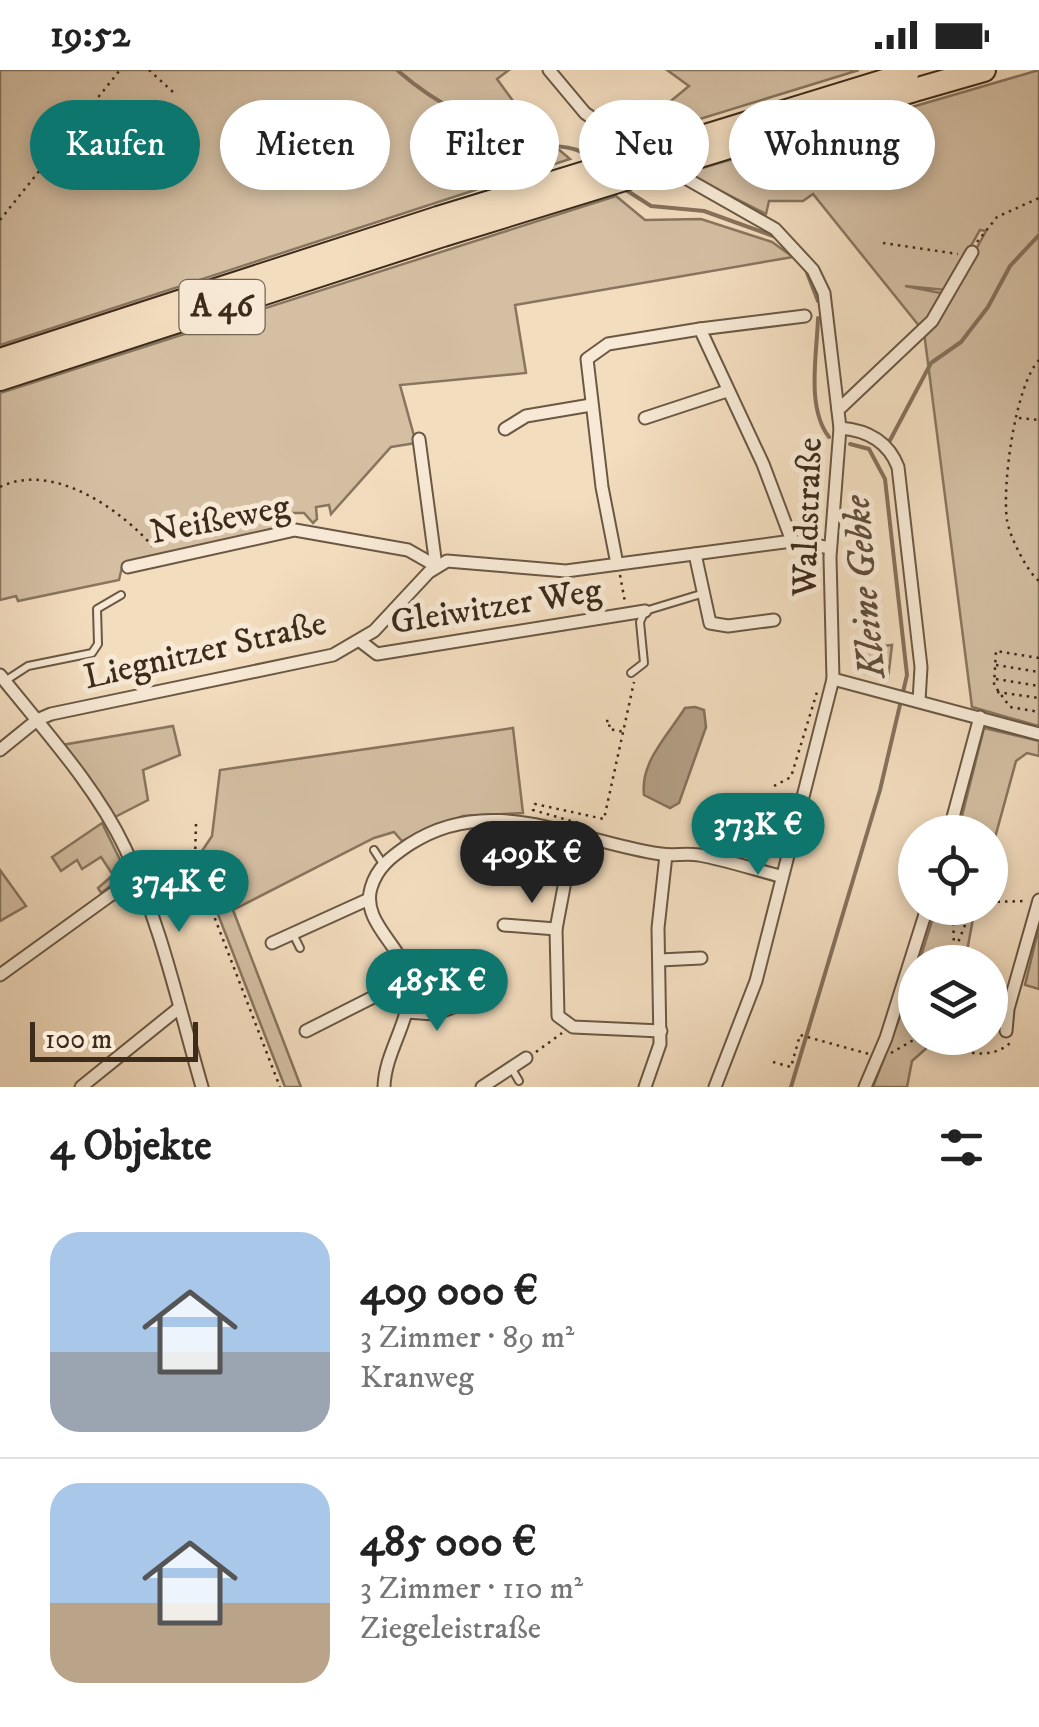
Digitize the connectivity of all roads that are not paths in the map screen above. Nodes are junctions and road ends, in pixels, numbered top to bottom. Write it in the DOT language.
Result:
graph roads {
  1 [pos="549,70"];
  2 [pos="984,70"];
  3 [pos="913,78"];
  4 [pos="441,226"];
  5 [pos="971,254"];
  6 [pos="805,316"];
  7 [pos="700,329"];
  8 [pos="0,360"];
  9 [pos="0,379"];
  10 [pos="726,390"];
  11 [pos="590,406"];
  12 [pos="838,410"];
  13 [pos="645,418"];
  14 [pos="840,428"];
  15 [pos="505,430"];
  16 [pos="419,439"];
  17 [pos="792,541"];
  18 [pos="830,548"];
  19 [pos="695,554"];
  20 [pos="618,564"];
  21 [pos="128,566"];
  22 [pos="436,566"];
  23 [pos="701,594"];
  24 [pos="122,595"];
  25 [pos="645,611"];
  26 [pos="774,620"];
  27 [pos="360,640"];
  28 [pos="634,671"];
  29 [pos="2,678"];
  30 [pos="832,685"];
  31 [pos="919,701"];
  32 [pos="980,717"];
  33 [pos="37,720"];
  34 [pos="1035,733"];
  35 [pos="0,750"];
  36 [pos="953,815"];
  37 [pos="575,834"];
  38 [pos="374,850"];
  39 [pos="666,855"];
  40 [pos="383,864"];
  41 [pos="137,876"];
  42 [pos="780,876"];
  43 [pos="369,899"];
  44 [pos="1039,901"];
  45 [pos="504,924"];
  46 [pos="921,925"];
  47 [pos="556,930"];
  48 [pos="293,933"];
  49 [pos="272,943"];
  50 [pos="300,948"];
  51 [pos="701,958"];
  52 [pos="660,960"];
  53 [pos="0,974"];
  54 [pos="408,979"];
  55 [pos="459,1005"];
  56 [pos="179,1008"];
  57 [pos="1008,1009"];
  58 [pos="407,1012"];
  59 [pos="306,1030"];
  60 [pos="661,1031"];
  61 [pos="526,1058"];
  62 [pos="512,1069"];
  63 [pos="519,1081"];
  64 [pos="382,1086"];
  65 [pos="80,1087"];
  66 [pos="202,1087"];
  67 [pos="482,1087"];
  68 [pos="645,1087"];
  69 [pos="714,1087"];
  70 [pos="866,1087"];
  1 -- 12 [label="street, Waldstraße"];
  2 -- 3 [label="highway, A 46"];
  3 -- 4 [label="highway, A 46, bridge"];
  4 -- 8 [label="highway, A 46"];
  4 -- 9 [label="highway, A 46"];
  5 -- 12 [label="street"];
  6 -- 7 [label="street"];
  7 -- 10 [label="street"];
  7 -- 11 [label="street"];
  10 -- 13 [label="street"];
  10 -- 17 [label="street"];
  11 -- 15 [label="street"];
  11 -- 20 [label="street"];
  12 -- 14 [label="street, Waldstraße"];
  14 -- 18 [label="street, Waldstraße"];
  14 -- 31 [label="street"];
  16 -- 22 [label="street"];
  17 -- 18 [label="street"];
  17 -- 19 [label="street"];
  18 -- 30 [label="street, Waldstraße"];
  19 -- 20 [label="street"];
  19 -- 23 [label="street"];
  20 -- 22 [label="street"];
  21 -- 22 [label="street, Neißeweg"];
  22 -- 27 [label="street, Liegnitzer Straße"];
  23 -- 25 [label="lane"];
  23 -- 26 [label="street"];
  24 -- 29 [label="lane"];
  25 -- 27 [label="street, Gleiwitzer Weg"];
  25 -- 28 [label="lane"];
  27 -- 33 [label="street, Liegnitzer Straße"];
  29 -- 33 [label="street"];
  30 -- 31 [label="street"];
  30 -- 42 [label="street, Waldstraße"];
  31 -- 32 [label="street"];
  32 -- 34 [label="street"];
  32 -- 36 [label="street"];
  33 -- 35 [label="street"];
  33 -- 41 [label="street"];
  37 -- 39 [label="street"];
  37 -- 40 [label="street"];
  37 -- 47 [label="street"];
  38 -- 40 [label="lane"];
  39 -- 42 [label="street"];
  39 -- 52 [label="street"];
  40 -- 43 [label="street"];
  41 -- 53 [label="street"];
  41 -- 56 [label="street"];
  42 -- 69 [label="street, Waldstraße"];
  43 -- 48 [label="street"];
  43 -- 54 [label="street"];
  44 -- 57 [label="street"];
  45 -- 47 [label="street"];
  46 -- 70 [label="street"];
  47 -- 60 [label="street"];
  48 -- 49 [label="street"];
  48 -- 50 [label="lane"];
  51 -- 52 [label="street"];
  52 -- 60 [label="street"];
  54 -- 58 [label="street"];
  54 -- 59 [label="street"];
  55 -- 58 [label="street"];
  56 -- 65 [label="street"];
  56 -- 66 [label="street"];
  58 -- 64 [label="street"];
  60 -- 68 [label="street"];
  61 -- 62 [label="street"];
  62 -- 63 [label="lane"];
  62 -- 67 [label="street"];
}
